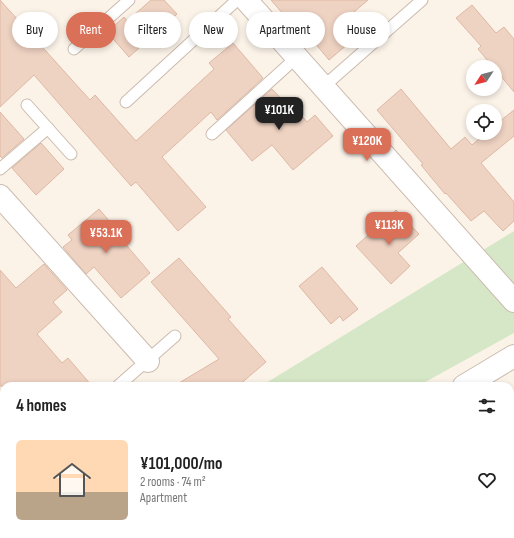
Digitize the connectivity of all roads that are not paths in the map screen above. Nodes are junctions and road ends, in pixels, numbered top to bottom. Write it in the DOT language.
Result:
graph roads {
  1 [pos="129,0"];
  2 [pos="237,0"];
  3 [pos="246,0"];
  4 [pos="422,0"];
  5 [pos="115,12"];
  6 [pos="297,57"];
  7 [pos="323,87"];
  8 [pos="126,102"];
  9 [pos="27,105"];
  10 [pos="48,128"];
  11 [pos="212,134"];
  12 [pos="71,154"];
  13 [pos="0,169"];
  14 [pos="0,196"];
  15 [pos="514,301"];
  16 [pos="175,336"];
  17 [pos="514,356"];
  18 [pos="148,360"];
  19 [pos="123,382"];
  20 [pos="471,382"];
  1 -- 5 [label="lane"];
  2 -- 8 [label="lane"];
  3 -- 6 [label="street"];
  4 -- 7 [label="lane"];
  6 -- 7 [label="street"];
  6 -- 11 [label="lane"];
  7 -- 15 [label="street"];
  9 -- 10 [label="lane"];
  10 -- 12 [label="lane"];
  10 -- 13 [label="lane"];
  14 -- 18 [label="street"];
  16 -- 18 [label="lane"];
  17 -- 20 [label="street"];
  18 -- 19 [label="lane"];
}
